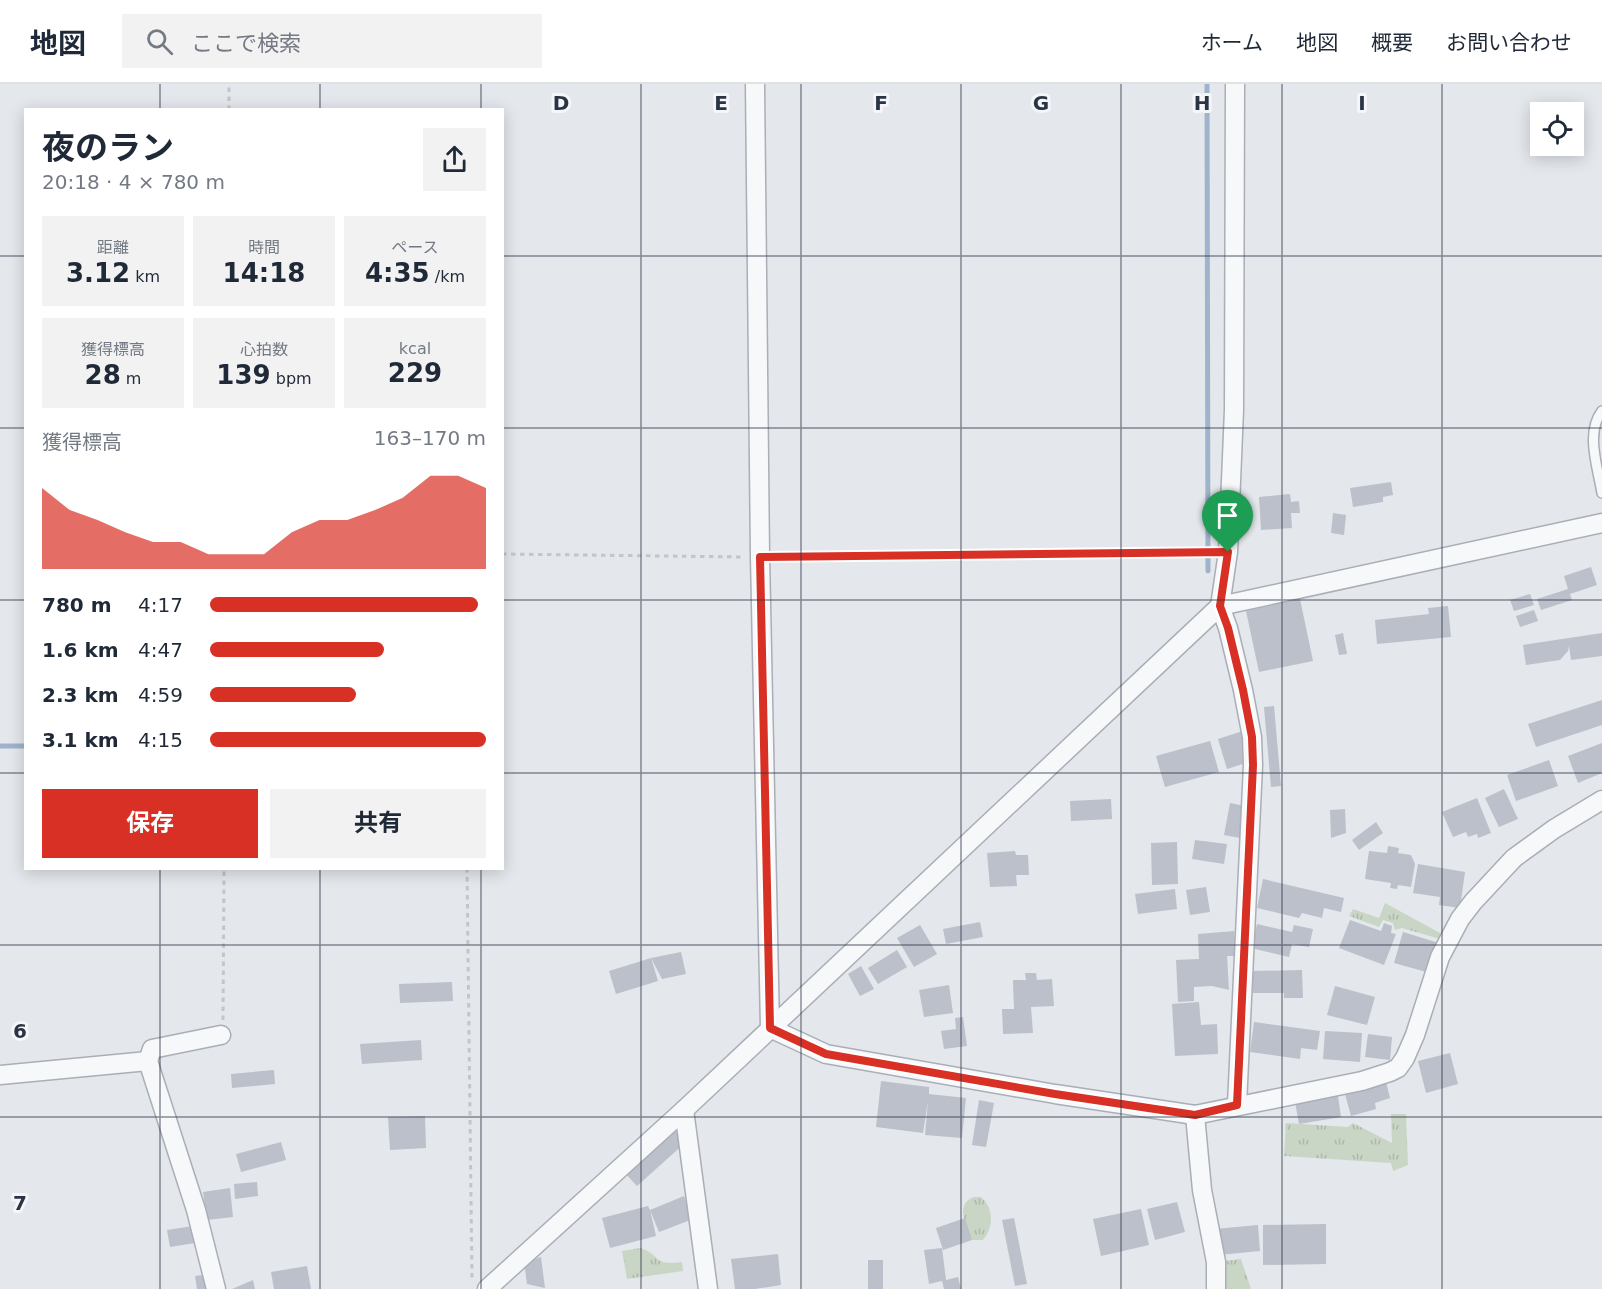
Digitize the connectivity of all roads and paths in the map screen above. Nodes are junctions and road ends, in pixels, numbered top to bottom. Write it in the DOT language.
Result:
graph roads {
  1 [pos="229,84"];
  2 [pos="755,84"];
  3 [pos="1235,84"];
  4 [pos="229,108"];
  5 [pos="1602,411"];
  6 [pos="1602,493"];
  7 [pos="1602,523"];
  8 [pos="1228,552"];
  9 [pos="504,554"];
  10 [pos="760,557"];
  11 [pos="1220,606"];
  12 [pos="1602,800"];
  13 [pos="224,870"];
  14 [pos="467,870"];
  15 [pos="770,1028"];
  16 [pos="221,1035"];
  17 [pos="148,1061"];
  18 [pos="0,1075"];
  19 [pos="1237,1105"];
  20 [pos="684,1110"];
  21 [pos="1195,1115"];
  22 [pos="216,1289"];
  23 [pos="472,1289"];
  24 [pos="487,1289"];
  25 [pos="708,1289"];
  26 [pos="1216,1289"];
  1 -- 4 [label="path"];
  2 -- 10 [label="street"];
  3 -- 8 [label="street"];
  5 -- 6 [label="lane"];
  7 -- 11 [label="street"];
  8 -- 10 [label="path"];
  8 -- 11 [label="street"];
  9 -- 10 [label="path"];
  10 -- 15 [label="street"];
  11 -- 15 [label="street"];
  11 -- 19 [label="street"];
  12 -- 19 [label="street"];
  13 -- 16 [label="path"];
  14 -- 23 [label="path"];
  15 -- 20 [label="street"];
  15 -- 21 [label="street"];
  16 -- 17 [label="street"];
  17 -- 18 [label="street"];
  17 -- 22 [label="street"];
  19 -- 21 [label="street"];
  20 -- 24 [label="street"];
  20 -- 25 [label="street"];
  21 -- 26 [label="street"];
}
